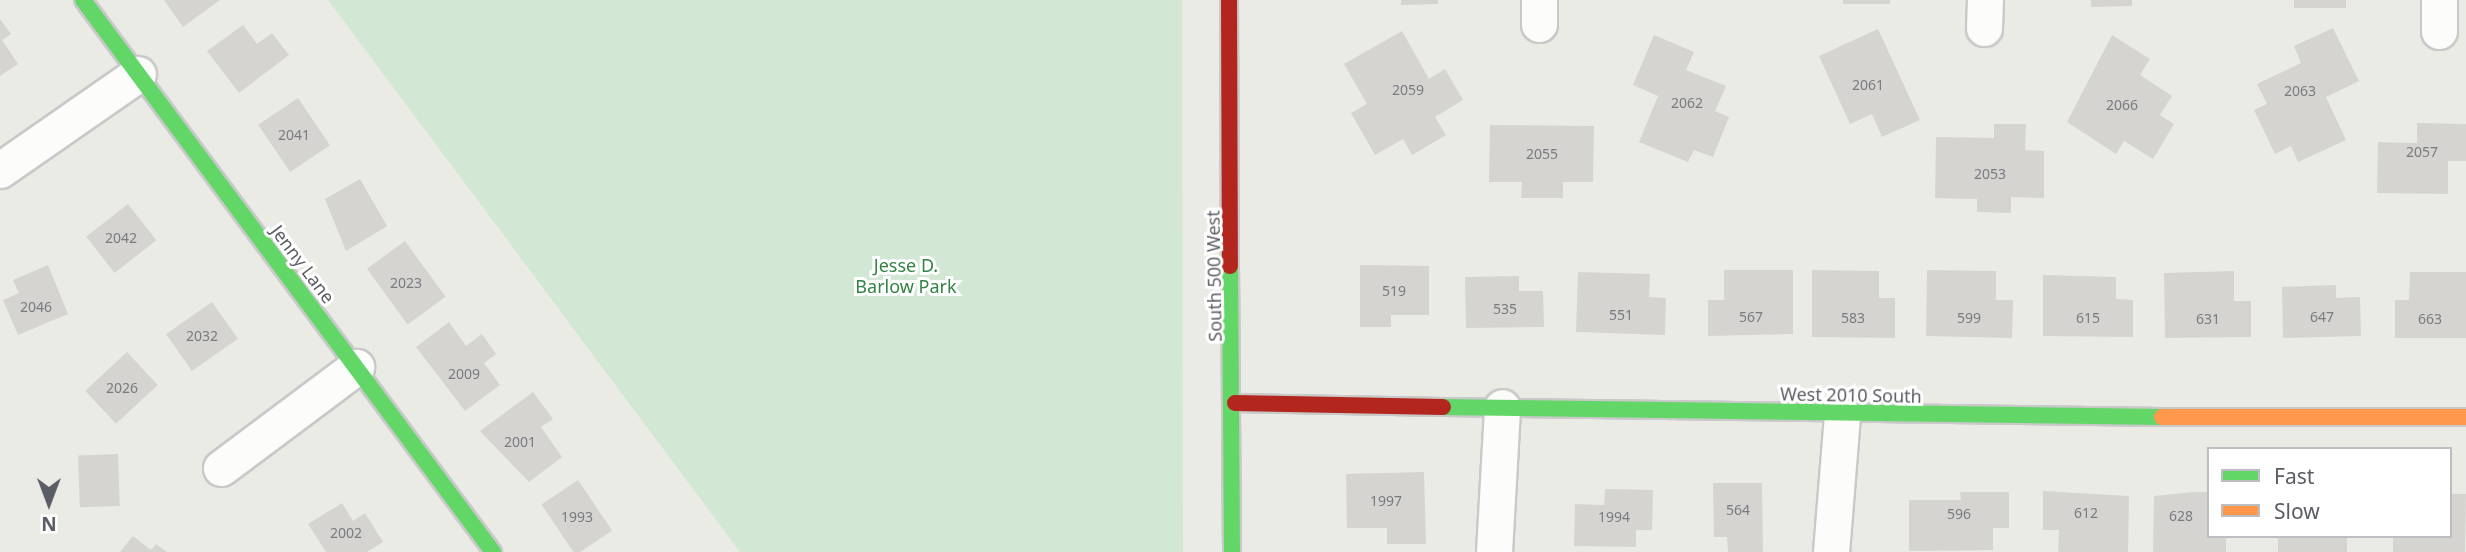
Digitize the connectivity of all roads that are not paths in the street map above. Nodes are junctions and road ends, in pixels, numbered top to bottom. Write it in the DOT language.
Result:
graph roads {
  1 [pos="83,0"];
  2 [pos="1229,0"];
  3 [pos="138,74"];
  4 [pos="0,170"];
  5 [pos="356,367"];
  6 [pos="1235,402"];
  7 [pos="1502,407"];
  8 [pos="1842,415"];
  9 [pos="2466,417"];
  10 [pos="221,468"];
  11 [pos="493,552"];
  12 [pos="1232,552"];
  13 [pos="1493,552"];
  14 [pos="1830,552"];
  1 -- 3 [label="street, Jenny Lane"];
  2 -- 6 [label="street, South 500 West"];
  3 -- 4 [label="street"];
  3 -- 5 [label="street, Jenny Lane"];
  5 -- 10 [label="street"];
  5 -- 11 [label="street, Jenny Lane"];
  6 -- 7 [label="street, West 2010 South"];
  6 -- 12 [label="street, South 500 West"];
  7 -- 8 [label="street, West 2010 South"];
  7 -- 13 [label="street"];
  8 -- 9 [label="street, West 2010 South"];
  8 -- 14 [label="street"];
}
